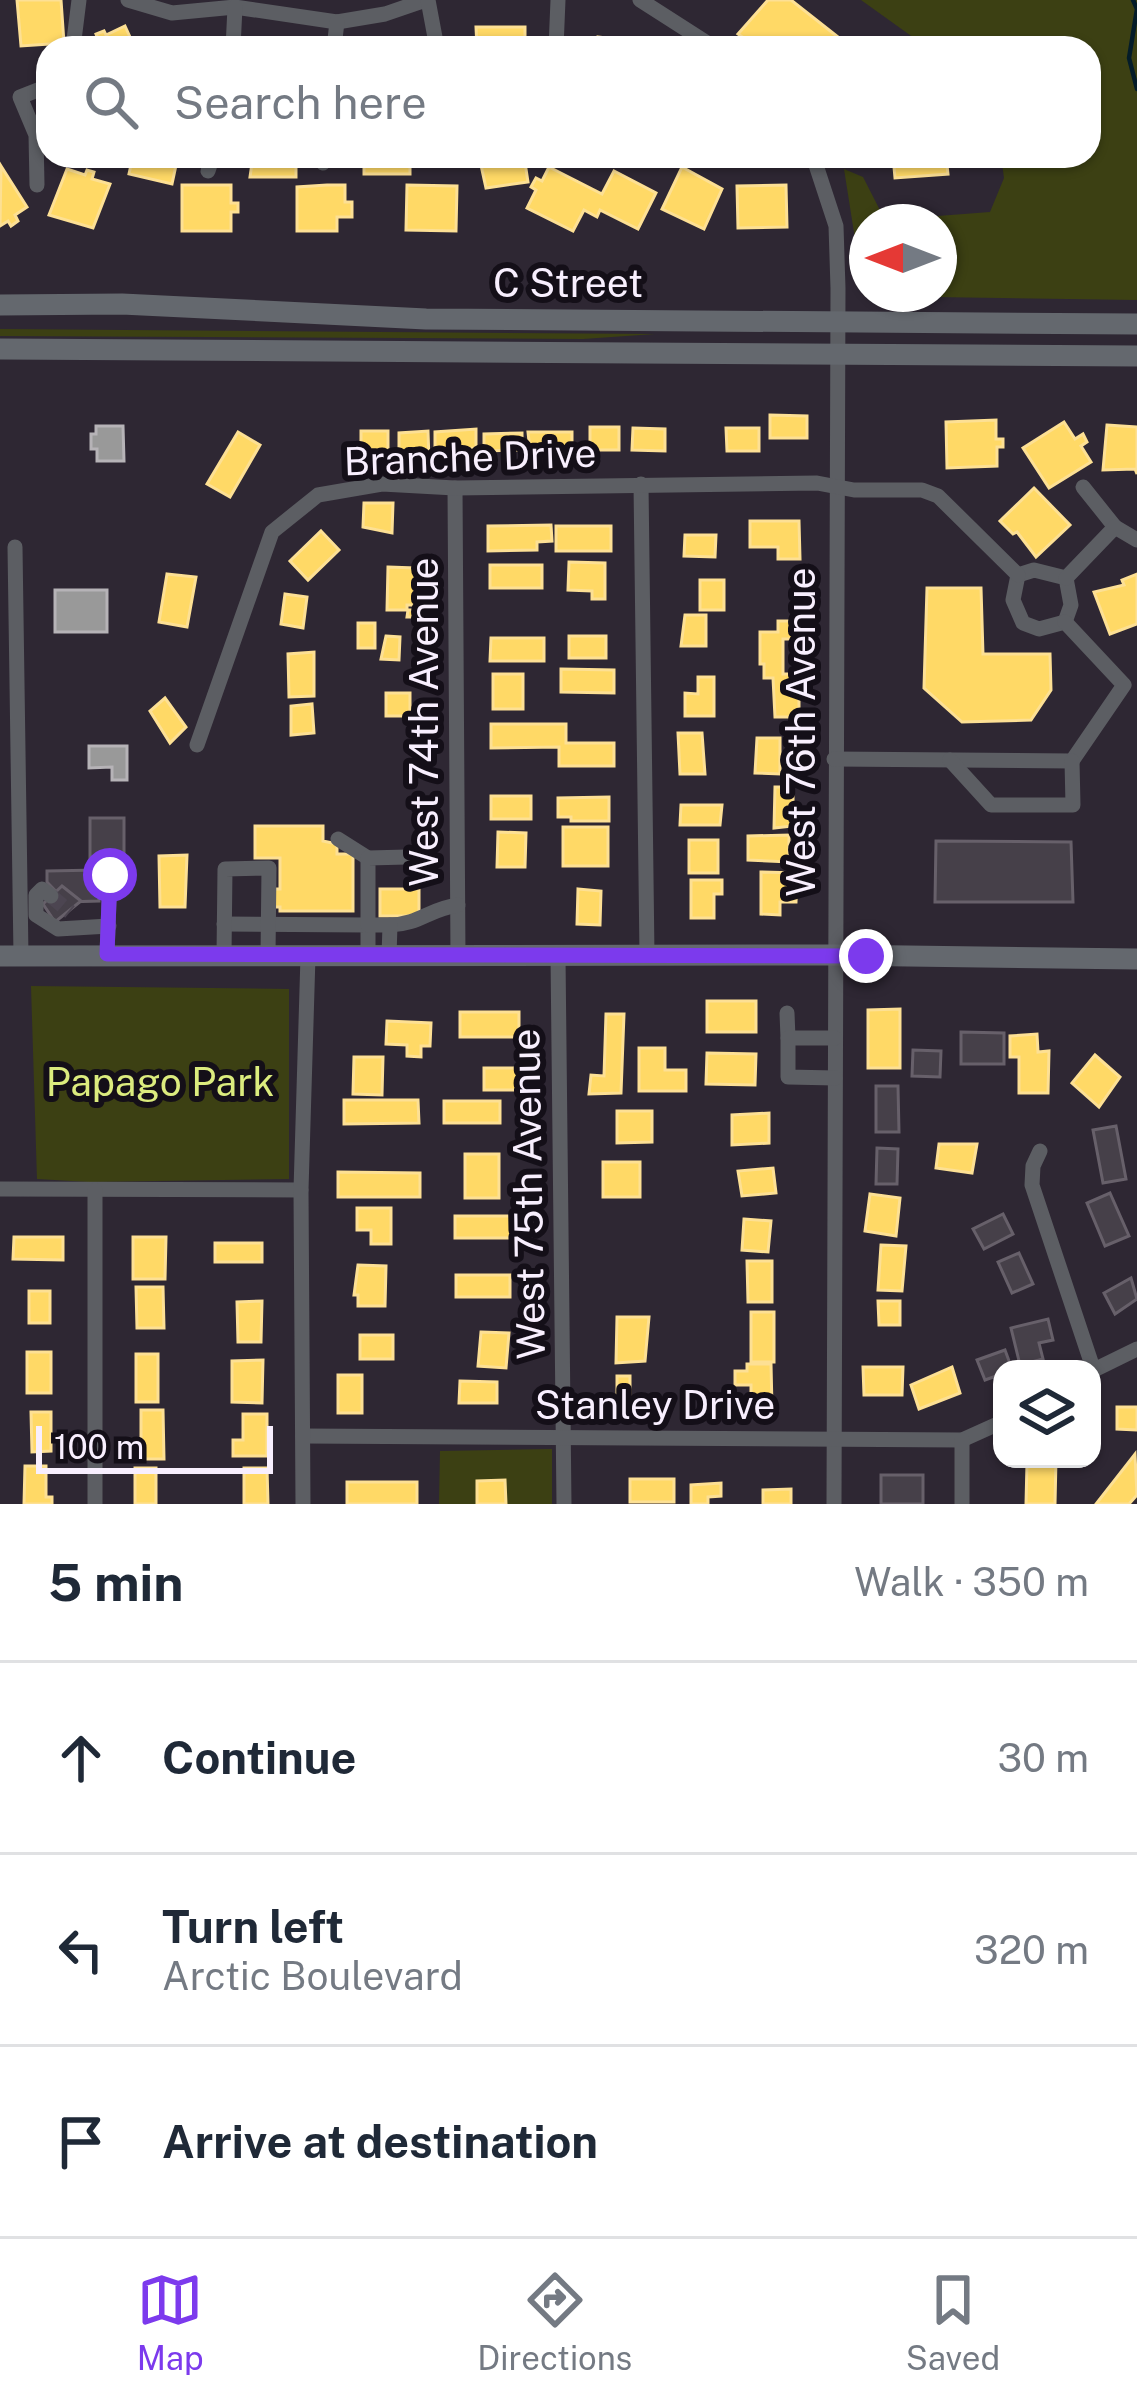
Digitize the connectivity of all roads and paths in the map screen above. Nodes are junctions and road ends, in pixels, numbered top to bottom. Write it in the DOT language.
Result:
graph roads {
  1 [pos="79,0"];
  2 [pos="128,0"];
  3 [pos="427,0"];
  4 [pos="558,0"];
  5 [pos="640,0"];
  6 [pos="172,6"];
  7 [pos="235,7"];
  8 [pos="383,7"];
  9 [pos="337,22"];
  10 [pos="74,36"];
  11 [pos="234,36"];
  12 [pos="335,36"];
  13 [pos="434,36"];
  14 [pos="556,36"];
  15 [pos="691,36"];
  16 [pos="36,91"];
  17 [pos="36,135"];
  18 [pos="37,168"];
  19 [pos="817,168"];
  20 [pos="38,184"];
  21 [pos="0,304"];
  22 [pos="835,320"];
  23 [pos="1137,324"];
  24 [pos="0,349"];
  25 [pos="835,353"];
  26 [pos="1137,356"];
  27 [pos="641,484"];
  28 [pos="835,485"];
  29 [pos="1083,487"];
  30 [pos="455,488"];
  31 [pos="1115,527"];
  32 [pos="1137,540"];
  33 [pos="15,547"];
  34 [pos="1018,575"];
  35 [pos="1066,578"];
  36 [pos="1065,622"];
  37 [pos="8,657"];
  38 [pos="197,745"];
  39 [pos="834,759"];
  40 [pos="950,760"];
  41 [pos="1072,761"];
  42 [pos="338,839"];
  43 [pos="0,852"];
  44 [pos="19,852"];
  45 [pos="407,857"];
  46 [pos="368,858"];
  47 [pos="110,875"];
  48 [pos="36,893"];
  49 [pos="458,905"];
  50 [pos="224,924"];
  51 [pos="268,924"];
  52 [pos="368,925"];
  53 [pos="390,925"];
  54 [pos="109,926"];
  55 [pos="107,954"];
  56 [pos="224,955"];
  57 [pos="834,955"];
  58 [pos="10,956"];
  59 [pos="268,956"];
  60 [pos="308,956"];
  61 [pos="379,956"];
  62 [pos="458,956"];
  63 [pos="558,956"];
  64 [pos="647,956"];
  65 [pos="1137,959"];
  66 [pos="788,1013"];
  67 [pos="835,1038"];
  68 [pos="788,1039"];
  69 [pos="835,1078"];
  70 [pos="1040,1151"];
  71 [pos="0,1189"];
  72 [pos="95,1190"];
  73 [pos="301,1190"];
  74 [pos="1137,1349"];
  75 [pos="1089,1360"];
  76 [pos="1101,1367"];
  77 [pos="993,1426"];
  78 [pos="303,1436"];
  79 [pos="564,1438"];
  80 [pos="834,1439"];
  81 [pos="962,1440"];
  82 [pos="95,1504"];
  83 [pos="303,1504"];
  84 [pos="564,1504"];
  85 [pos="834,1504"];
  86 [pos="962,1504"];
  1 -- 10 [label="street"];
  2 -- 6 [label="street"];
  3 -- 8 [label="street"];
  3 -- 13 [label="street"];
  4 -- 14 [label="street"];
  5 -- 15 [label="street"];
  6 -- 7 [label="street"];
  7 -- 9 [label="street"];
  7 -- 11 [label="street"];
  8 -- 9 [label="street"];
  9 -- 12 [label="street"];
  16 -- 17 [label="street"];
  18 -- 20 [label="street"];
  19 -- 22 [label="street, West 76th Avenue"];
  21 -- 22 [label="main road, C Street"];
  22 -- 23 [label="main road, C Street"];
  22 -- 25 [label="street, West 76th Avenue"];
  24 -- 25 [label="main road, C Street"];
  25 -- 26 [label="main road, C Street"];
  25 -- 28 [label="street, West 76th Avenue"];
  27 -- 28 [label="street, Branche Drive"];
  27 -- 30 [label="street, Branche Drive"];
  27 -- 64 [label="street"];
  28 -- 34 [label="street, Branche Drive"];
  28 -- 39 [label="street, West 76th Avenue"];
  29 -- 31 [label="street"];
  30 -- 38 [label="street, Branche Drive"];
  30 -- 49 [label="street, West 74th Avenue"];
  31 -- 32 [label="street"];
  31 -- 35 [label="street"];
  33 -- 37 [label="street"];
  34 -- 35 [label="street"];
  34 -- 36 [label="street"];
  35 -- 36 [label="street"];
  36 -- 41 [label="street"];
  37 -- 44 [label="street"];
  39 -- 40 [label="street"];
  39 -- 57 [label="street, West 76th Avenue"];
  40 -- 41 [label="street"];
  40 -- 41 [label="street"];
  42 -- 46 [label="street"];
  43 -- 44 [label="street"];
  44 -- 48 [label="street"];
  45 -- 46 [label="street"];
  46 -- 52 [label="street"];
  47 -- 54 [label="street"];
  48 -- 54 [label="street"];
  48 -- 58 [label="street"];
  49 -- 53 [label="street"];
  49 -- 62 [label="street, West 74th Avenue"];
  50 -- 51 [label="street"];
  50 -- 51 [label="street"];
  50 -- 56 [label="street"];
  51 -- 52 [label="street"];
  51 -- 59 [label="street"];
  52 -- 53 [label="street"];
  52 -- 61 [label="street"];
  53 -- 61 [label="street"];
  54 -- 55 [label="street"];
  55 -- 56 [label="main road"];
  55 -- 58 [label="main road"];
  56 -- 59 [label="main road"];
  57 -- 64 [label="main road"];
  57 -- 65 [label="main road"];
  57 -- 67 [label="street, West 76th Avenue"];
  59 -- 60 [label="main road"];
  60 -- 61 [label="main road"];
  60 -- 73 [label="street"];
  61 -- 62 [label="main road"];
  62 -- 63 [label="main road"];
  63 -- 64 [label="main road"];
  63 -- 79 [label="street, West 75th Avenue"];
  66 -- 68 [label="street"];
  67 -- 68 [label="street"];
  67 -- 69 [label="street, West 76th Avenue"];
  68 -- 69 [label="street"];
  69 -- 80 [label="street, West 76th Avenue"];
  70 -- 75 [label="street"];
  71 -- 72 [label="street"];
  72 -- 73 [label="street"];
  72 -- 82 [label="street"];
  73 -- 78 [label="street"];
  74 -- 76 [label="street"];
  77 -- 81 [label="street, Stanley Drive"];
  78 -- 79 [label="street, Stanley Drive"];
  78 -- 83 [label="street"];
  79 -- 80 [label="street, Stanley Drive"];
  79 -- 84 [label="street, West 75th Avenue"];
  80 -- 81 [label="street, Stanley Drive"];
  80 -- 85 [label="street, West 76th Avenue"];
  81 -- 86 [label="street"];
}
